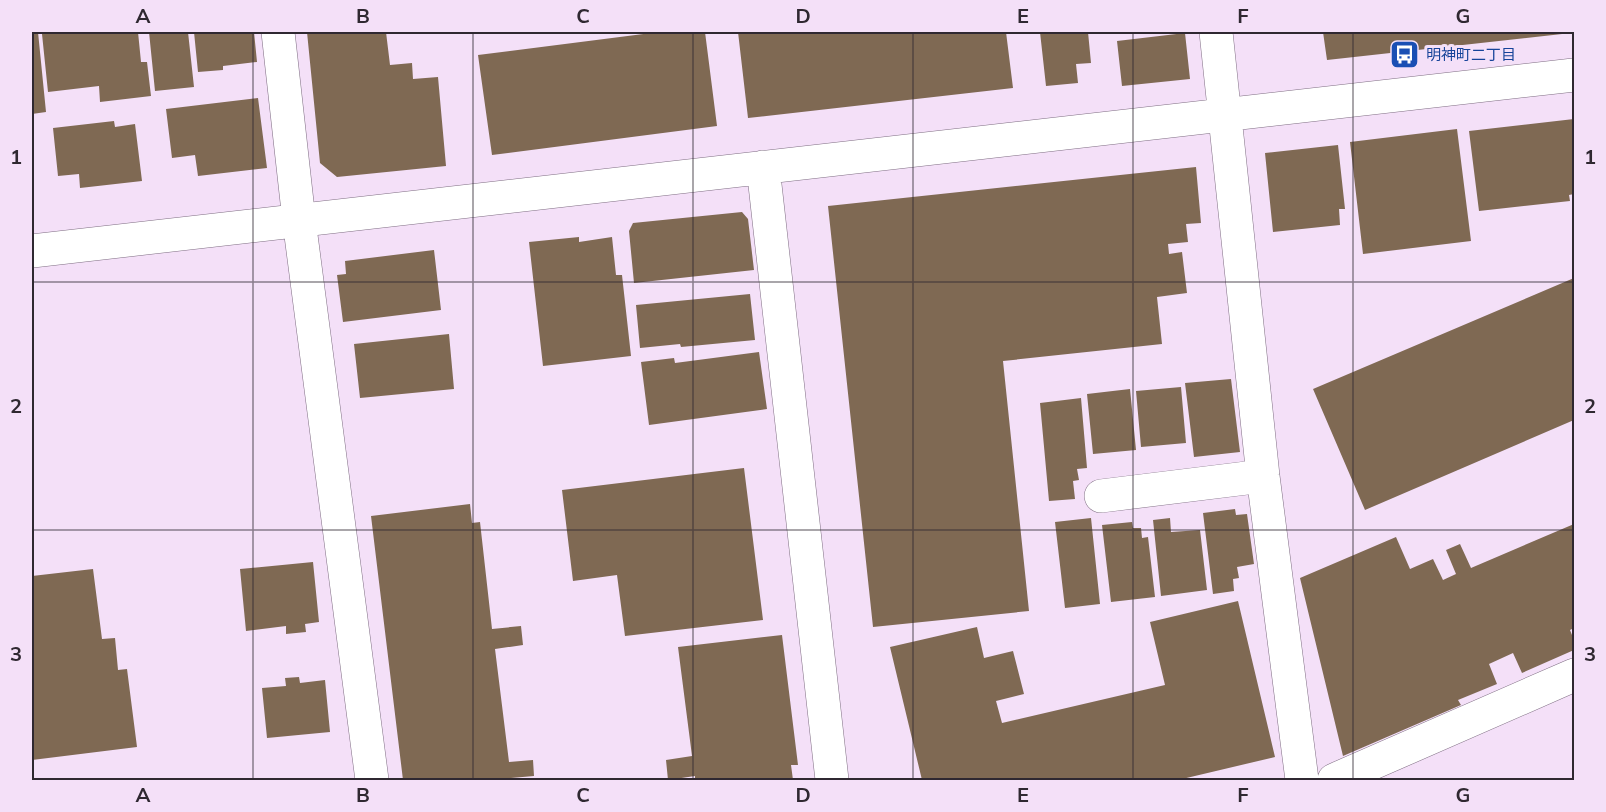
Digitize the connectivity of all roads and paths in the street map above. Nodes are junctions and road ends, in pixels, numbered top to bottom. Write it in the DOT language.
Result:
graph roads {
  1 [pos="278,32"];
  2 [pos="1216,32"];
  3 [pos="1575,75"];
  4 [pos="1225,114"];
  5 [pos="763,167"];
  6 [pos="299,220"];
  7 [pos="32,250"];
  8 [pos="1263,476"];
  9 [pos="1101,496"];
  10 [pos="1575,675"];
  11 [pos="372,780"];
  12 [pos="832,780"];
  13 [pos="1302,780"];
  14 [pos="1334,780"];
  1 -- 6 [label="street"];
  2 -- 4 [label="street"];
  3 -- 4 [label="street"];
  4 -- 5 [label="street"];
  4 -- 8 [label="street"];
  5 -- 6 [label="street"];
  5 -- 12 [label="street"];
  6 -- 7 [label="street"];
  6 -- 11 [label="street"];
  8 -- 9 [label="street"];
  8 -- 13 [label="street"];
  10 -- 14 [label="street"];
}
